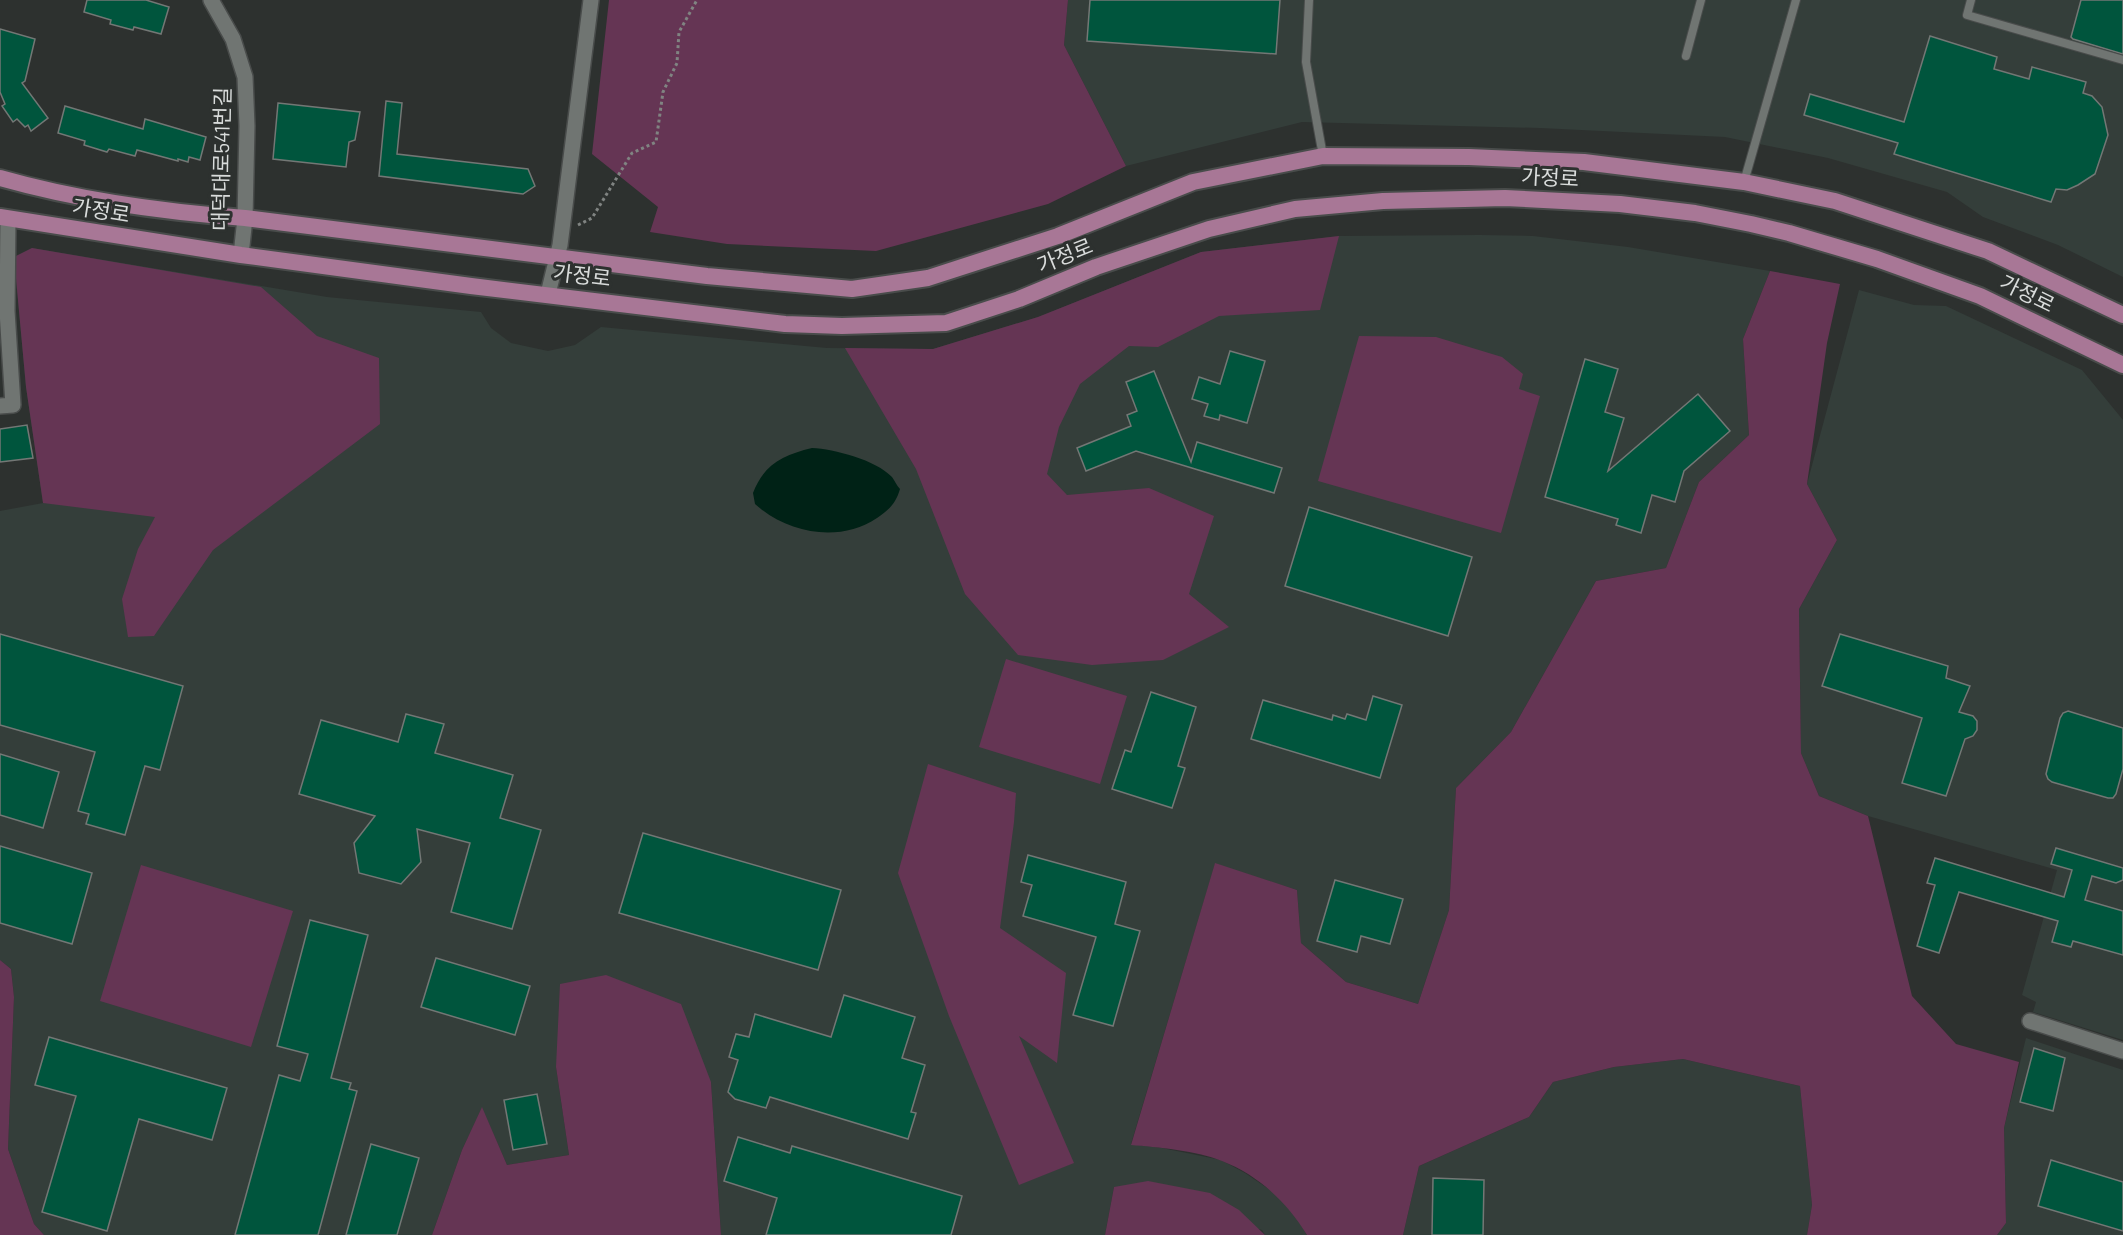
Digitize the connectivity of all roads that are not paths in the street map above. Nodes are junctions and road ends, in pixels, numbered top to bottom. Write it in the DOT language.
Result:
graph roads {
  1 [pos="212,0"];
  2 [pos="591,0"];
  3 [pos="1309,0"];
  4 [pos="1701,0"];
  5 [pos="1796,0"];
  6 [pos="1971,0"];
  7 [pos="1686,56"];
  8 [pos="2123,60"];
  9 [pos="1323,156"];
  10 [pos="0,178"];
  11 [pos="1744,182"];
  12 [pos="4,218"];
  13 [pos="245,218"];
  14 [pos="241,255"];
  15 [pos="557,256"];
  16 [pos="548,294"];
  17 [pos="4,311"];
  18 [pos="2123,315"];
  19 [pos="2123,365"];
  20 [pos="0,406"];
  21 [pos="2030,1021"];
  22 [pos="2123,1051"];
  1 -- 13 [label="street, 대덕대로541번길"];
  2 -- 15 [label="street"];
  3 -- 9 [label="lane"];
  4 -- 7 [label="lane"];
  5 -- 11 [label="lane"];
  6 -- 8 [label="lane"];
  9 -- 11 [label="main road, 가정로"];
  9 -- 15 [label="main road, 가정로"];
  10 -- 13 [label="main road, 가정로"];
  11 -- 18 [label="main road, 가정로"];
  12 -- 14 [label="main road, 가정로"];
  12 -- 17 [label="street"];
  13 -- 14 [label="street, 대덕대로541번길"];
  13 -- 15 [label="main road, 가정로"];
  14 -- 16 [label="main road, 가정로"];
  15 -- 16 [label="street"];
  16 -- 19 [label="main road, 가정로"];
  17 -- 20 [label="street"];
  21 -- 22 [label="street"];
}
